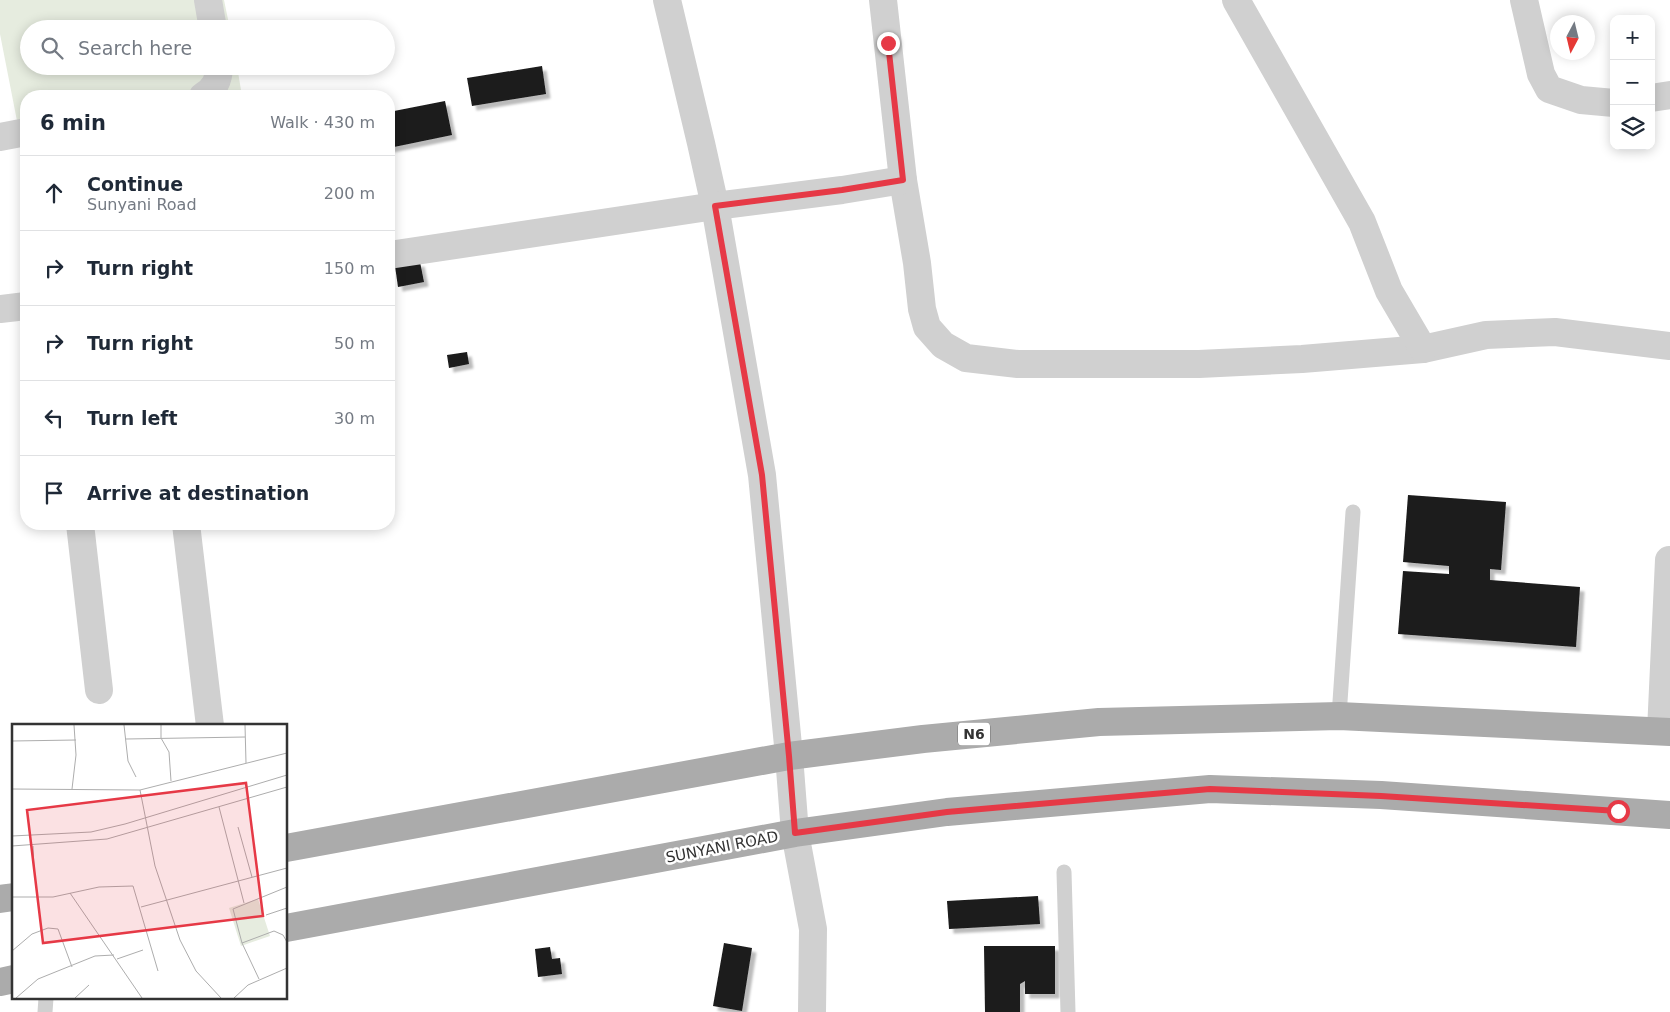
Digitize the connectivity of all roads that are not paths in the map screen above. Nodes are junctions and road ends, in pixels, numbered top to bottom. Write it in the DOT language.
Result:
graph roads {
  1 [pos="208,0"];
  2 [pos="667,0"];
  3 [pos="883,0"];
  4 [pos="1236,0"];
  5 [pos="1524,0"];
  6 [pos="211,20"];
  7 [pos="218,75"];
  8 [pos="212,90"];
  9 [pos="1670,94"];
  10 [pos="1655,97"];
  11 [pos="1610,103"];
  12 [pos="20,133"];
  13 [pos="0,137"];
  14 [pos="903,180"];
  15 [pos="715,206"];
  16 [pos="395,254"];
  17 [pos="20,307"];
  18 [pos="0,309"];
  19 [pos="1670,346"];
  20 [pos="1423,349"];
  21 [pos="1353,512"];
  22 [pos="81,530"];
  23 [pos="187,530"];
  24 [pos="1669,560"];
  25 [pos="99,690"];
  26 [pos="1339,716"];
  27 [pos="210,724"];
  28 [pos="1665,732"];
  29 [pos="789,756"];
  30 [pos="1670,815"];
  31 [pos="795,833"];
  32 [pos="288,848"];
  33 [pos="1064,872"];
  34 [pos="288,928"];
  35 [pos="812,1012"];
  36 [pos="1068,1012"];
  1 -- 6 [label="street"];
  2 -- 15 [label="street"];
  3 -- 14 [label="street"];
  4 -- 20 [label="street"];
  5 -- 11 [label="street"];
  7 -- 8 [label="street"];
  9 -- 10 [label="street"];
  12 -- 13 [label="street"];
  14 -- 15 [label="street"];
  14 -- 20 [label="street"];
  15 -- 16 [label="street"];
  15 -- 29 [label="street"];
  17 -- 18 [label="street"];
  19 -- 20 [label="street"];
  21 -- 26 [label="lane"];
  22 -- 25 [label="street"];
  23 -- 27 [label="street"];
  24 -- 28 [label="street"];
  26 -- 28 [label="main road, N6"];
  26 -- 29 [label="main road, N6"];
  29 -- 31 [label="street"];
  29 -- 32 [label="main road, N6"];
  30 -- 31 [label="main road, SUNYANI ROAD"];
  31 -- 34 [label="main road, SUNYANI ROAD"];
  31 -- 35 [label="street"];
  33 -- 36 [label="lane"];
}
